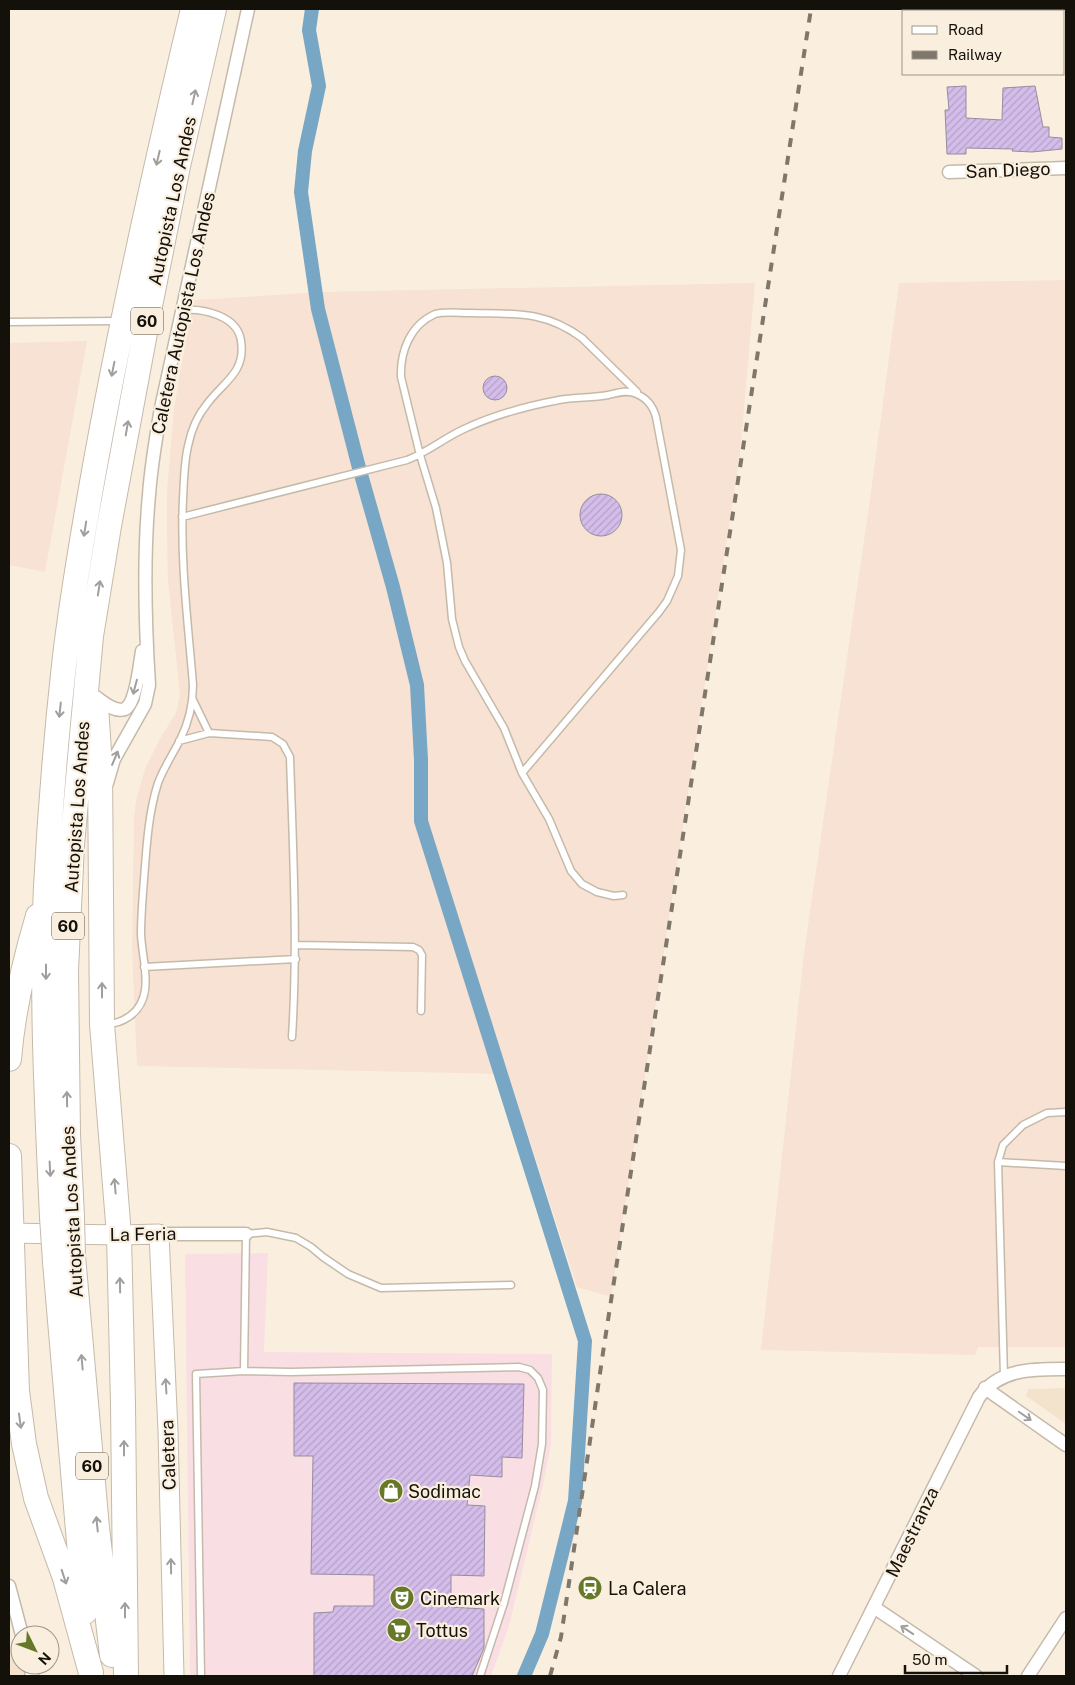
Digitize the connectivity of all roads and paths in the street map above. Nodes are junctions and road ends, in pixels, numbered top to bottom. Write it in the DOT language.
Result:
graph roads {
  1 [pos="193,9"];
  2 [pos="214,9"];
  3 [pos="248,9"];
  4 [pos="1066,168"];
  5 [pos="949,172"];
  6 [pos="183,310"];
  7 [pos="122,321"];
  8 [pos="9,322"];
  9 [pos="640,395"];
  10 [pos="420,455"];
  11 [pos="182,517"];
  12 [pos="147,622"];
  13 [pos="91,636"];
  14 [pos="96,697"];
  15 [pos="193,700"];
  16 [pos="209,733"];
  17 [pos="180,741"];
  18 [pos="522,773"];
  19 [pos="101,804"];
  20 [pos="46,888"];
  21 [pos="623,895"];
  22 [pos="296,945"];
  23 [pos="296,959"];
  24 [pos="144,967"];
  25 [pos="421,1011"];
  26 [pos="102,1024"];
  27 [pos="292,1037"];
  28 [pos="9,1059"];
  29 [pos="1066,1112"];
  30 [pos="9,1156"];
  31 [pos="998,1162"];
  32 [pos="1066,1166"];
  33 [pos="62,1217"];
  34 [pos="10,1233"];
  35 [pos="159,1234"];
  36 [pos="246,1234"];
  37 [pos="119,1235"];
  38 [pos="64,1259"];
  39 [pos="511,1284"];
  40 [pos="1066,1369"];
  41 [pos="244,1371"];
  42 [pos="1004,1376"];
  43 [pos="985,1388"];
  44 [pos="1066,1445"];
  45 [pos="9,1586"];
  46 [pos="874,1608"];
  47 [pos="1066,1618"];
  48 [pos="14,1622"];
  49 [pos="91,1675"];
  50 [pos="115,1676"];
  51 [pos="126,1676"];
  52 [pos="174,1676"];
  53 [pos="201,1676"];
  54 [pos="480,1676"];
  55 [pos="839,1676"];
  56 [pos="976,1676"];
  57 [pos="1028,1676"];
  1 -- 7 [label="highway, Autopista Los Andes / 60, one-way"];
  13 -- 2 [label="highway, Autopista Los Andes / 60, one-way"];
  3 -- 6 [label="street, Caletera Autopista Los Andes"];
  4 -- 5 [label="street, San Diego"];
  6 -- 11 [label="lane"];
  6 -- 12 [label="street, Caletera Autopista Los Andes"];
  7 -- 8 [label="lane"];
  7 -- 20 [label="highway, Autopista Los Andes / 60, one-way"];
  9 -- 10 [label="lane"];
  9 -- 10 [label="lane"];
  9 -- 18 [label="lane"];
  10 -- 11 [label="lane"];
  10 -- 18 [label="lane"];
  11 -- 15 [label="lane"];
  12 -- 14 [label="street, Caletera Autopista Los Andes, one-way"];
  19 -- 12 [label="street, Caletera Autopista Los Andes, one-way"];
  13 -- 14 [label="highway"];
  33 -- 13 [label="highway, Autopista Los Andes / 60, one-way"];
  14 -- 19 [label="highway"];
  15 -- 16 [label="lane"];
  15 -- 17 [label="lane"];
  16 -- 17 [label="lane"];
  16 -- 22 [label="lane"];
  17 -- 24 [label="lane"];
  18 -- 21 [label="lane"];
  26 -- 19 [label="highway, one-way"];
  20 -- 28 [label="highway"];
  20 -- 33 [label="highway, Autopista Los Andes / 60, one-way"];
  22 -- 23 [label="lane"];
  22 -- 25 [label="lane"];
  23 -- 24 [label="lane"];
  23 -- 27 [label="lane"];
  24 -- 26 [label="lane"];
  37 -- 26 [label="highway, one-way"];
  29 -- 31 [label="lane"];
  30 -- 34 [label="highway"];
  31 -- 32 [label="lane"];
  31 -- 42 [label="lane"];
  33 -- 38 [label="highway, Autopista Los Andes / 60, bridge"];
  34 -- 37 [label="main road, La Feria"];
  34 -- 49 [label="highway, one-way"];
  35 -- 36 [label="street, La Feria"];
  35 -- 37 [label="main road, La Feria"];
  52 -- 35 [label="main road, Caletera, one-way"];
  36 -- 39 [label="lane"];
  36 -- 41 [label="lane"];
  51 -- 37 [label="highway, one-way"];
  38 -- 49 [label="highway, Autopista Los Andes / 60"];
  50 -- 38 [label="highway, Autopista Los Andes / 60, one-way"];
  40 -- 42 [label="street"];
  41 -- 53 [label="lane"];
  41 -- 54 [label="lane"];
  42 -- 43 [label="street"];
  43 -- 44 [label="street, one-way"];
  43 -- 46 [label="street, Maestranza"];
  45 -- 48 [label="street"];
  46 -- 55 [label="street, Maestranza"];
  56 -- 46 [label="street, one-way"];
  47 -- 57 [label="street"];
}
